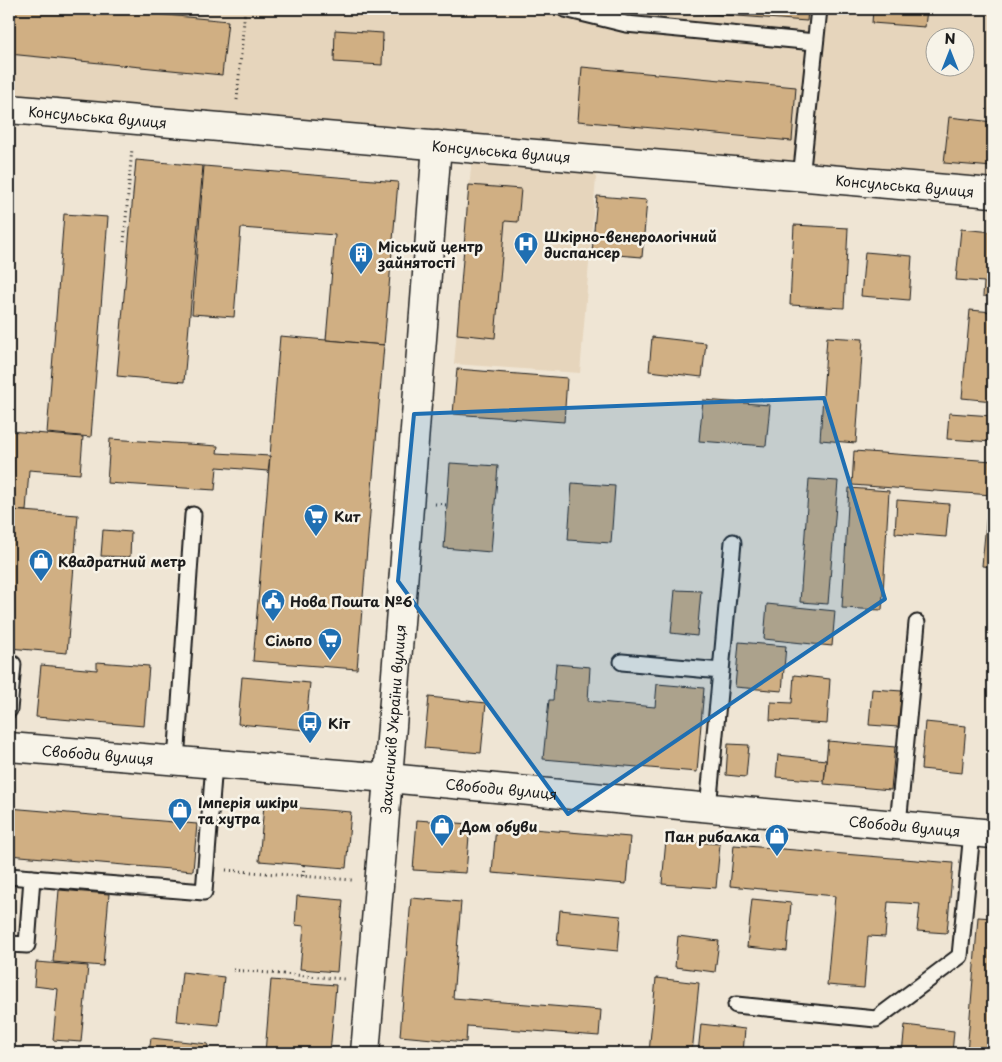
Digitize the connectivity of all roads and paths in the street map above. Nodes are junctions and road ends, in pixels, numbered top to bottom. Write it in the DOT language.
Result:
graph roads {
  1 [pos="244,9"];
  2 [pos="565,9"];
  3 [pos="819,9"];
  4 [pos="816,42"];
  5 [pos="9,109"];
  6 [pos="134,119"];
  7 [pos="234,128"];
  8 [pos="438,145"];
  9 [pos="801,178"];
  10 [pos="993,193"];
  11 [pos="124,242"];
  12 [pos="193,515"];
  13 [pos="733,542"];
  14 [pos="917,623"];
  15 [pos="622,662"];
  16 [pos="13,664"];
  17 [pos="721,671"];
  18 [pos="9,710"];
  19 [pos="9,746"];
  20 [pos="176,760"];
  21 [pos="214,764"];
  22 [pos="388,778"];
  23 [pos="708,808"];
  24 [pos="898,826"];
  25 [pos="983,833"];
  26 [pos="304,865"];
  27 [pos="206,869"];
  28 [pos="9,876"];
  29 [pos="303,877"];
  30 [pos="32,878"];
  31 [pos="380,883"];
  32 [pos="9,944"];
  33 [pos="233,970"];
  34 [pos="371,982"];
  35 [pos="736,1005"];
  36 [pos="365,1053"];
  1 -- 7 [label="path"];
  2 -- 4 [label="lane"];
  3 -- 4 [label="lane"];
  4 -- 9 [label="lane"];
  5 -- 6 [label="street, Консульська вулиця"];
  6 -- 7 [label="street, Консульська вулиця"];
  6 -- 11 [label="path"];
  7 -- 8 [label="street, Консульська вулиця"];
  8 -- 9 [label="street, Консульська вулиця"];
  8 -- 22 [label="street, Захисників України вулиця"];
  9 -- 10 [label="street, Консульська вулиця"];
  12 -- 20 [label="lane"];
  13 -- 17 [label="lane"];
  14 -- 24 [label="lane"];
  15 -- 17 [label="lane"];
  16 -- 18 [label="lane"];
  17 -- 23 [label="lane"];
  19 -- 20 [label="street, Свободи вулиця"];
  20 -- 21 [label="street, Свободи вулиця"];
  21 -- 22 [label="street, Свободи вулиця"];
  21 -- 27 [label="lane"];
  22 -- 23 [label="street, Свободи вулиця"];
  22 -- 31 [label="street, Захисників України вулиця"];
  23 -- 24 [label="street, Свободи вулиця"];
  24 -- 25 [label="street, Свободи вулиця"];
  25 -- 35 [label="lane"];
  26 -- 29 [label="path"];
  27 -- 29 [label="path"];
  27 -- 30 [label="lane"];
  28 -- 30 [label="lane"];
  29 -- 31 [label="path"];
  30 -- 32 [label="lane"];
  31 -- 34 [label="street, Захисників України вулиця"];
  33 -- 34 [label="path"];
  34 -- 36 [label="street, Захисників України вулиця"];
}
